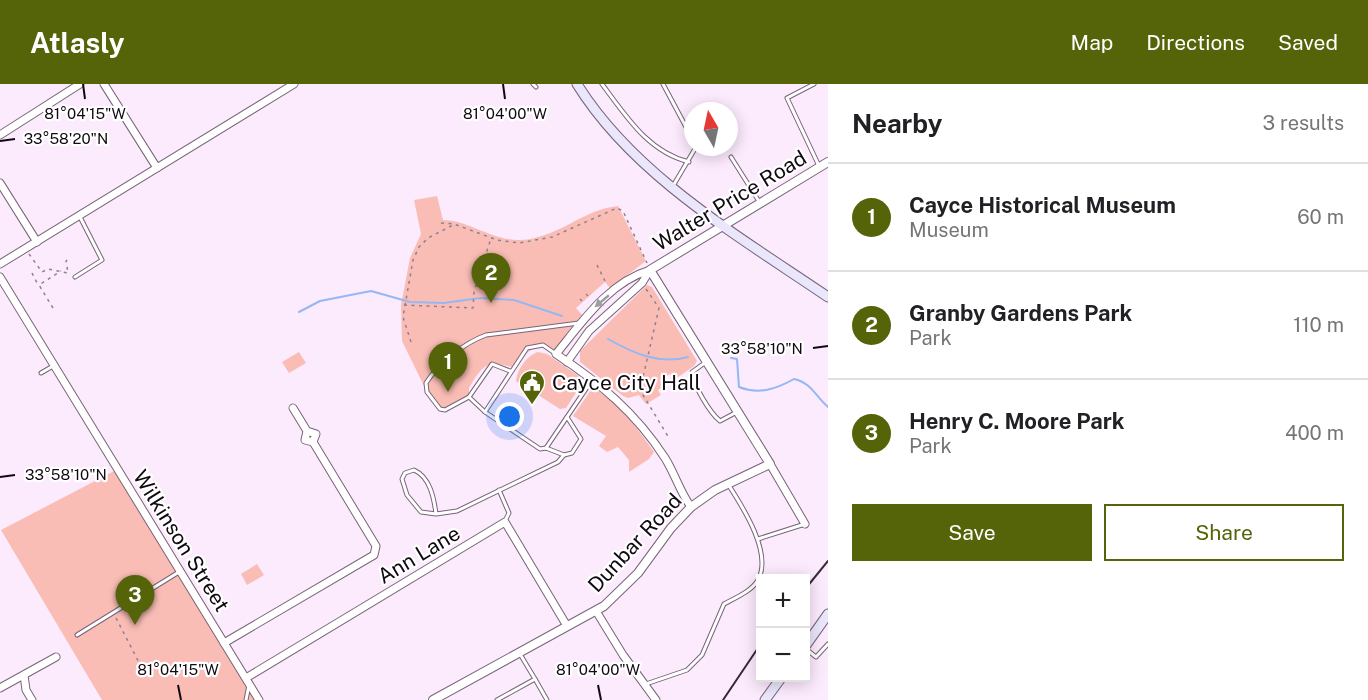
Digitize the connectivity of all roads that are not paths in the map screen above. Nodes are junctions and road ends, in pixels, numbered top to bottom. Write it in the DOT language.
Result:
graph roads {
  1 [pos="80,84"];
  2 [pos="104,84"];
  3 [pos="294,84"];
  4 [pos="577,84"];
  5 [pos="602,84"];
  6 [pos="663,84"];
  7 [pos="814,84"];
  8 [pos="684,123"];
  9 [pos="0,135"];
  10 [pos="692,156"];
  11 [pos="731,157"];
  12 [pos="689,162"];
  13 [pos="828,162"];
  14 [pos="157,168"];
  15 [pos="819,168"];
  16 [pos="0,183"];
  17 [pos="673,186"];
  18 [pos="761,205"];
  19 [pos="79,216"];
  20 [pos="726,227"];
  21 [pos="39,245"];
  22 [pos="0,264"];
  23 [pos="650,270"];
  24 [pos="0,277"];
  25 [pos="75,277"];
  26 [pos="828,297"];
  27 [pos="579,323"];
  28 [pos="556,354"];
  29 [pos="567,362"];
  30 [pos="706,362"];
  31 [pos="54,366"];
  32 [pos="510,371"];
  33 [pos="41,373"];
  34 [pos="592,379"];
  35 [pos="469,397"];
  36 [pos="293,408"];
  37 [pos="485,412"];
  38 [pos="736,412"];
  39 [pos="567,417"];
  40 [pos="546,448"];
  41 [pos="564,455"];
  42 [pos="770,464"];
  43 [pos="727,484"];
  44 [pos="499,490"];
  45 [pos="691,507"];
  46 [pos="436,514"];
  47 [pos="505,522"];
  48 [pos="806,524"];
  49 [pos="758,539"];
  50 [pos="180,571"];
  51 [pos="596,611"];
  52 [pos="828,614"];
  53 [pos="567,626"];
  54 [pos="77,634"];
  55 [pos="810,641"];
  56 [pos="224,643"];
  57 [pos="828,644"];
  58 [pos="810,651"];
  59 [pos="520,652"];
  60 [pos="56,657"];
  61 [pos="24,675"];
  62 [pos="535,679"];
  63 [pos="248,681"];
  64 [pos="779,682"];
  65 [pos="645,685"];
  66 [pos="0,688"];
  67 [pos="32,700"];
  68 [pos="246,700"];
  69 [pos="259,700"];
  70 [pos="433,700"];
  71 [pos="497,700"];
  72 [pos="548,700"];
  73 [pos="657,700"];
  74 [pos="765,700"];
  1 -- 9 [label="street"];
  2 -- 14 [label="street"];
  3 -- 14 [label="street"];
  4 -- 17 [label="main road"];
  5 -- 12 [label="lane"];
  6 -- 8 [label="lane"];
  7 -- 15 [label="lane"];
  10 -- 12 [label="lane"];
  11 -- 18 [label="lane"];
  12 -- 17 [label="lane"];
  13 -- 15 [label="street, Walter Price Road"];
  14 -- 19 [label="street"];
  15 -- 18 [label="street, Walter Price Road"];
  16 -- 21 [label="street"];
  17 -- 20 [label="main road"];
  18 -- 20 [label="street, Walter Price Road"];
  19 -- 21 [label="street"];
  19 -- 25 [label="lane"];
  20 -- 23 [label="street, Walter Price Road"];
  20 -- 26 [label="main road"];
  21 -- 22 [label="street"];
  23 -- 27 [label="street, one-way"];
  23 -- 29 [label="street"];
  23 -- 30 [label="street"];
  24 -- 31 [label="street, Wilkinson Street"];
  27 -- 28 [label="street"];
  27 -- 35 [label="lane"];
  28 -- 29 [label="street"];
  28 -- 32 [label="lane"];
  29 -- 34 [label="street"];
  30 -- 38 [label="street"];
  30 -- 38 [label="lane"];
  31 -- 33 [label="lane"];
  31 -- 50 [label="street, Wilkinson Street"];
  32 -- 35 [label="lane"];
  32 -- 37 [label="lane"];
  34 -- 39 [label="lane"];
  34 -- 45 [label="street"];
  35 -- 37 [label="lane"];
  36 -- 56 [label="street"];
  37 -- 40 [label="lane"];
  38 -- 42 [label="street"];
  39 -- 40 [label="lane"];
  39 -- 41 [label="lane"];
  40 -- 41 [label="lane"];
  41 -- 44 [label="lane"];
  42 -- 43 [label="street, Dunbar Road"];
  42 -- 48 [label="street"];
  43 -- 45 [label="street, Dunbar Road"];
  43 -- 49 [label="lane"];
  44 -- 46 [label="lane"];
  44 -- 47 [label="lane"];
  45 -- 51 [label="street, Dunbar Road"];
  46 -- 46 [label="lane"];
  47 -- 53 [label="street"];
  47 -- 63 [label="street, Ann Lane"];
  48 -- 49 [label="lane"];
  49 -- 65 [label="lane"];
  50 -- 54 [label="lane"];
  50 -- 56 [label="street, Wilkinson Street"];
  51 -- 53 [label="street, Dunbar Road"];
  51 -- 65 [label="street"];
  52 -- 55 [label="main road"];
  53 -- 59 [label="street, Dunbar Road"];
  56 -- 63 [label="street, Wilkinson Street"];
  57 -- 58 [label="lane"];
  59 -- 62 [label="lane"];
  59 -- 70 [label="street, Dunbar Road"];
  60 -- 61 [label="street"];
  61 -- 66 [label="street"];
  61 -- 67 [label="street"];
  62 -- 71 [label="lane"];
  62 -- 72 [label="lane"];
  63 -- 68 [label="lane"];
  63 -- 69 [label="street, Wilkinson Street"];
  64 -- 74 [label="main road"];
  65 -- 73 [label="street"];
}
